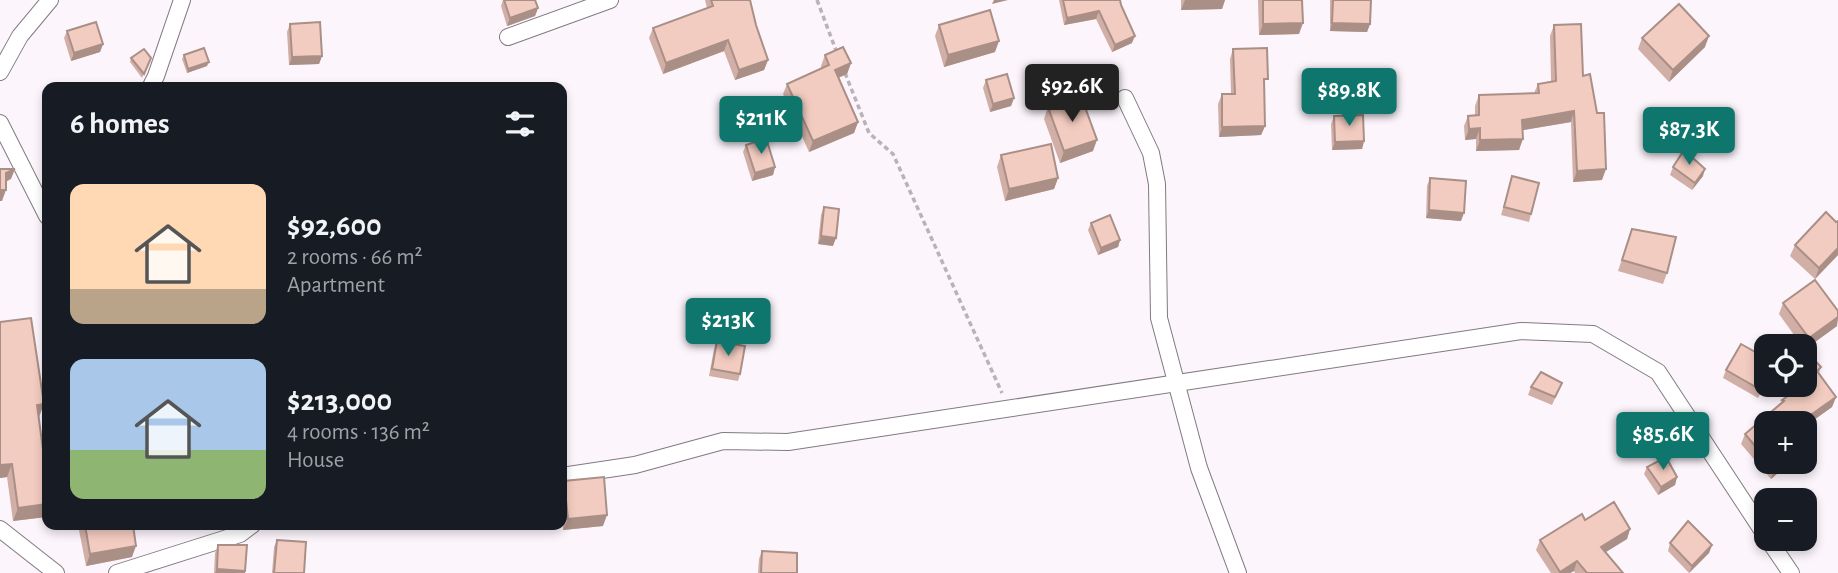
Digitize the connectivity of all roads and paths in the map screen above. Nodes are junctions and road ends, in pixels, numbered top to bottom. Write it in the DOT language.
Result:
graph roads {
  1 [pos="50,0"];
  2 [pos="182,0"];
  3 [pos="610,0"];
  4 [pos="817,0"];
  5 [pos="508,37"];
  6 [pos="840,61"];
  7 [pos="0,72"];
  8 [pos="845,73"];
  9 [pos="153,82"];
  10 [pos="1125,98"];
  11 [pos="0,123"];
  12 [pos="42,206"];
  13 [pos="1177,382"];
  14 [pos="1009,408"];
  15 [pos="567,475"];
  16 [pos="1754,517"];
  17 [pos="0,529"];
  18 [pos="245,530"];
  19 [pos="1776,551"];
  20 [pos="55,573"];
  21 [pos="117,573"];
  22 [pos="1238,573"];
  23 [pos="1790,573"];
  1 -- 7 [label="street"];
  2 -- 9 [label="street"];
  3 -- 5 [label="street"];
  4 -- 6 [label="path"];
  8 -- 14 [label="path"];
  10 -- 13 [label="street"];
  11 -- 12 [label="street"];
  13 -- 14 [label="street"];
  13 -- 16 [label="street"];
  13 -- 22 [label="street"];
  14 -- 15 [label="street"];
  17 -- 20 [label="street"];
  18 -- 21 [label="street"];
  19 -- 23 [label="street"];
}
